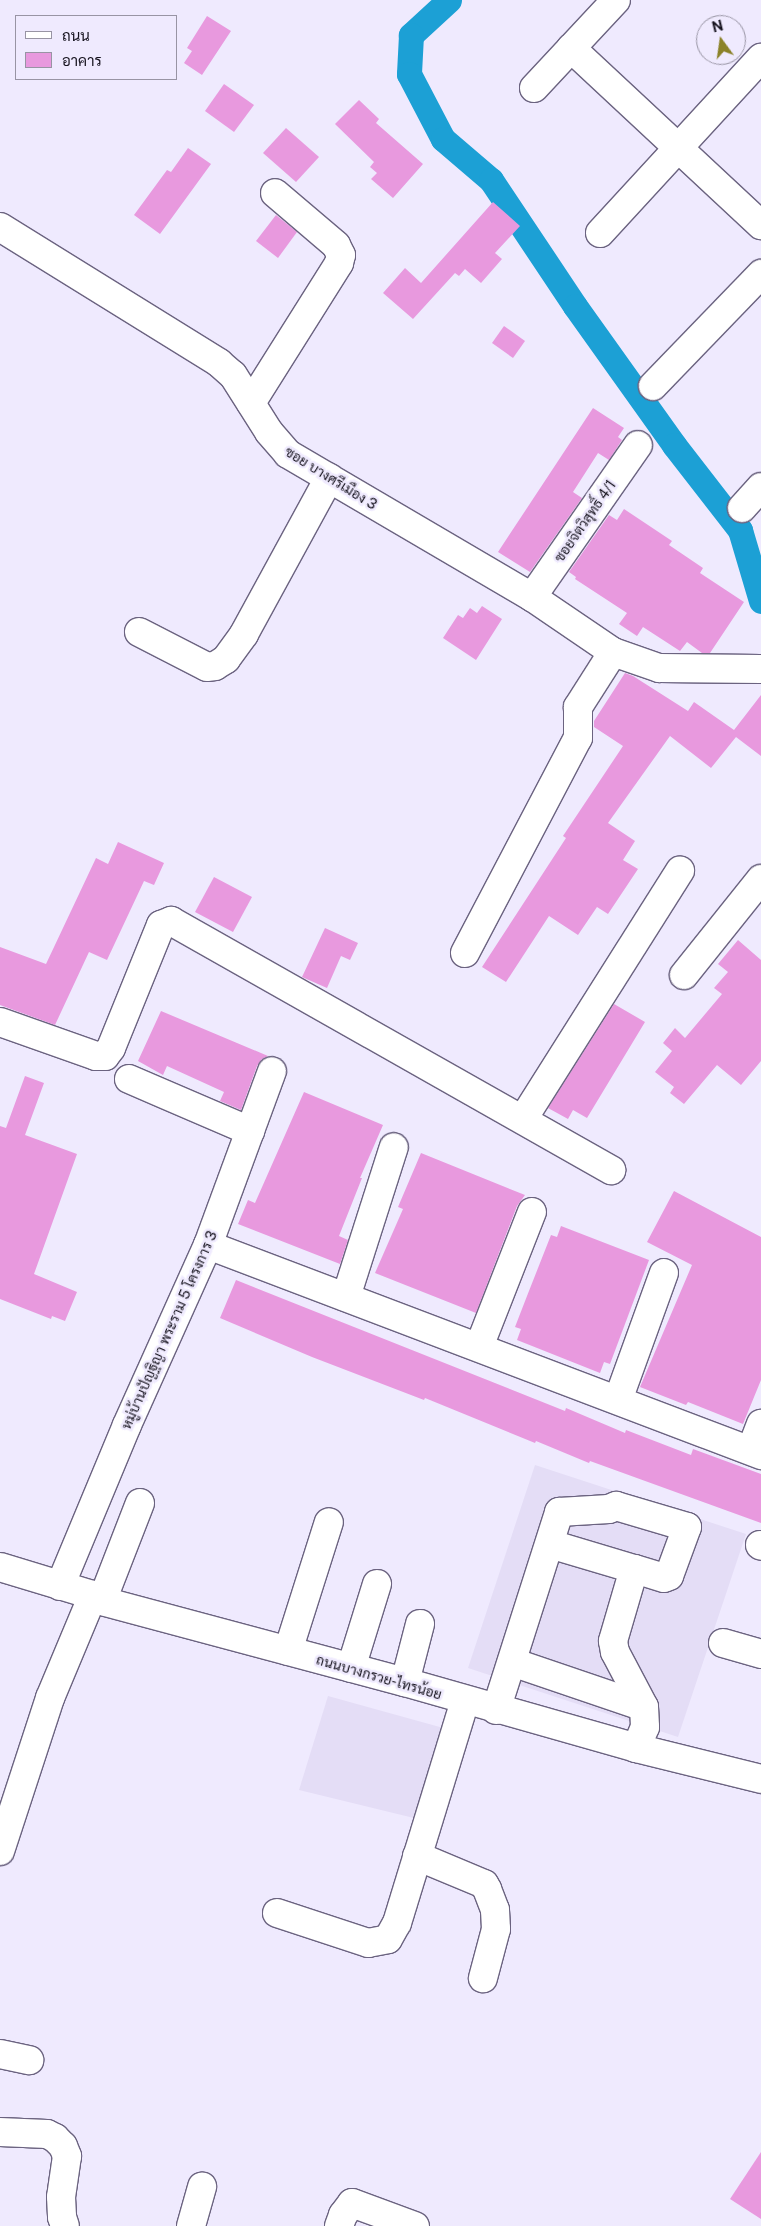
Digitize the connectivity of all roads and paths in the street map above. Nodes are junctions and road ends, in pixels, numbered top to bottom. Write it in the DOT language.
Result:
graph roads {
  1 [pos="616,0"];
  2 [pos="571,48"];
  3 [pos="761,58"];
  4 [pos="534,88"];
  5 [pos="678,148"];
  6 [pos="275,193"];
  7 [pos="761,225"];
  8 [pos="0,227"];
  9 [pos="600,233"];
  10 [pos="761,274"];
  11 [pos="653,386"];
  12 [pos="251,403"];
  13 [pos="638,445"];
  14 [pos="329,478"];
  15 [pos="761,487"];
  16 [pos="742,508"];
  17 [pos="532,597"];
  18 [pos="139,632"];
  19 [pos="613,652"];
  20 [pos="761,669"];
  21 [pos="680,871"];
  22 [pos="761,878"];
  23 [pos="465,953"];
  24 [pos="684,975"];
  25 [pos="0,1022"];
  26 [pos="272,1071"];
  27 [pos="129,1079"];
  28 [pos="523,1119"];
  29 [pos="250,1132"];
  30 [pos="394,1147"];
  31 [pos="611,1170"];
  32 [pos="532,1212"];
  33 [pos="208,1244"];
  34 [pos="664,1273"];
  35 [pos="346,1297"];
  36 [pos="479,1347"];
  37 [pos="618,1400"];
  38 [pos="761,1424"];
  39 [pos="756,1452"];
  40 [pos="140,1504"];
  41 [pos="329,1522"];
  42 [pos="550,1544"];
  43 [pos="0,1567"];
  44 [pos="634,1569"];
  45 [pos="377,1584"];
  46 [pos="60,1586"];
  47 [pos="97,1598"];
  48 [pos="420,1624"];
  49 [pos="723,1643"];
  50 [pos="288,1651"];
  51 [pos="761,1654"];
  52 [pos="512,1662"];
  53 [pos="350,1668"];
  54 [pos="405,1682"];
  55 [pos="465,1700"];
  56 [pos="644,1707"];
  57 [pos="496,1710"];
  58 [pos="636,1748"];
  59 [pos="761,1779"];
  60 [pos="0,1851"];
  61 [pos="417,1856"];
  62 [pos="277,1913"];
  63 [pos="483,1978"];
  64 [pos="0,2054"];
  65 [pos="29,2060"];
  66 [pos="0,2132"];
  67 [pos="202,2187"];
  68 [pos="66,2226"];
  69 [pos="191,2226"];
  70 [pos="339,2226"];
  71 [pos="414,2226"];
  1 -- 2 [label="street"];
  2 -- 4 [label="street"];
  2 -- 5 [label="street"];
  3 -- 5 [label="street"];
  5 -- 7 [label="street"];
  5 -- 9 [label="street"];
  6 -- 12 [label="street"];
  8 -- 12 [label="street, ซอย บางศรีเมือง 3"];
  10 -- 11 [label="street"];
  12 -- 14 [label="street, ซอย บางศรีเมือง 3"];
  13 -- 17 [label="street, ซอยจิตวิสุทธิ์ 4/1"];
  14 -- 17 [label="street, ซอย บางศรีเมือง 3"];
  14 -- 18 [label="street"];
  15 -- 16 [label="street"];
  17 -- 19 [label="street, ซอย บางศรีเมือง 3"];
  19 -- 20 [label="street, ซอย บางศรีเมือง 3"];
  19 -- 23 [label="street"];
  21 -- 28 [label="street"];
  22 -- 24 [label="street"];
  25 -- 28 [label="street"];
  26 -- 29 [label="street, หมู่บ้านปัญฐิญา พระราม 5 โครงการ 3"];
  27 -- 29 [label="street"];
  28 -- 31 [label="street"];
  29 -- 33 [label="street, หมู่บ้านปัญฐิญา พระราม 5 โครงการ 3"];
  30 -- 35 [label="street"];
  32 -- 36 [label="street"];
  33 -- 35 [label="street"];
  33 -- 46 [label="street, หมู่บ้านปัญฐิญา พระราม 5 โครงการ 3"];
  34 -- 37 [label="street"];
  35 -- 36 [label="street"];
  36 -- 37 [label="street"];
  37 -- 39 [label="street"];
  38 -- 39 [label="street"];
  40 -- 47 [label="street"];
  41 -- 50 [label="street"];
  42 -- 44 [label="street"];
  42 -- 44 [label="street"];
  42 -- 52 [label="street"];
  43 -- 46 [label="street, ถนนบางกรวย-ไทรน้อย"];
  44 -- 56 [label="street"];
  45 -- 53 [label="street"];
  46 -- 47 [label="street, ถนนบางกรวย-ไทรน้อย"];
  47 -- 50 [label="street, ถนนบางกรวย-ไทรน้อย"];
  47 -- 60 [label="street"];
  48 -- 54 [label="street"];
  49 -- 51 [label="street"];
  50 -- 53 [label="street, ถนนบางกรวย-ไทรน้อย"];
  52 -- 56 [label="street"];
  52 -- 57 [label="street"];
  53 -- 54 [label="street, ถนนบางกรวย-ไทรน้อย"];
  54 -- 55 [label="street, ถนนบางกรวย-ไทรน้อย"];
  55 -- 57 [label="street, ถนนบางกรวย-ไทรน้อย"];
  55 -- 61 [label="street"];
  56 -- 58 [label="street"];
  57 -- 58 [label="street, ถนนบางกรวย-ไทรน้อย"];
  58 -- 59 [label="street, ถนนบางกรวย-ไทรน้อย"];
  61 -- 62 [label="street"];
  61 -- 63 [label="street"];
  64 -- 65 [label="street"];
  66 -- 68 [label="street"];
  67 -- 69 [label="street"];
  70 -- 71 [label="street"];
}
